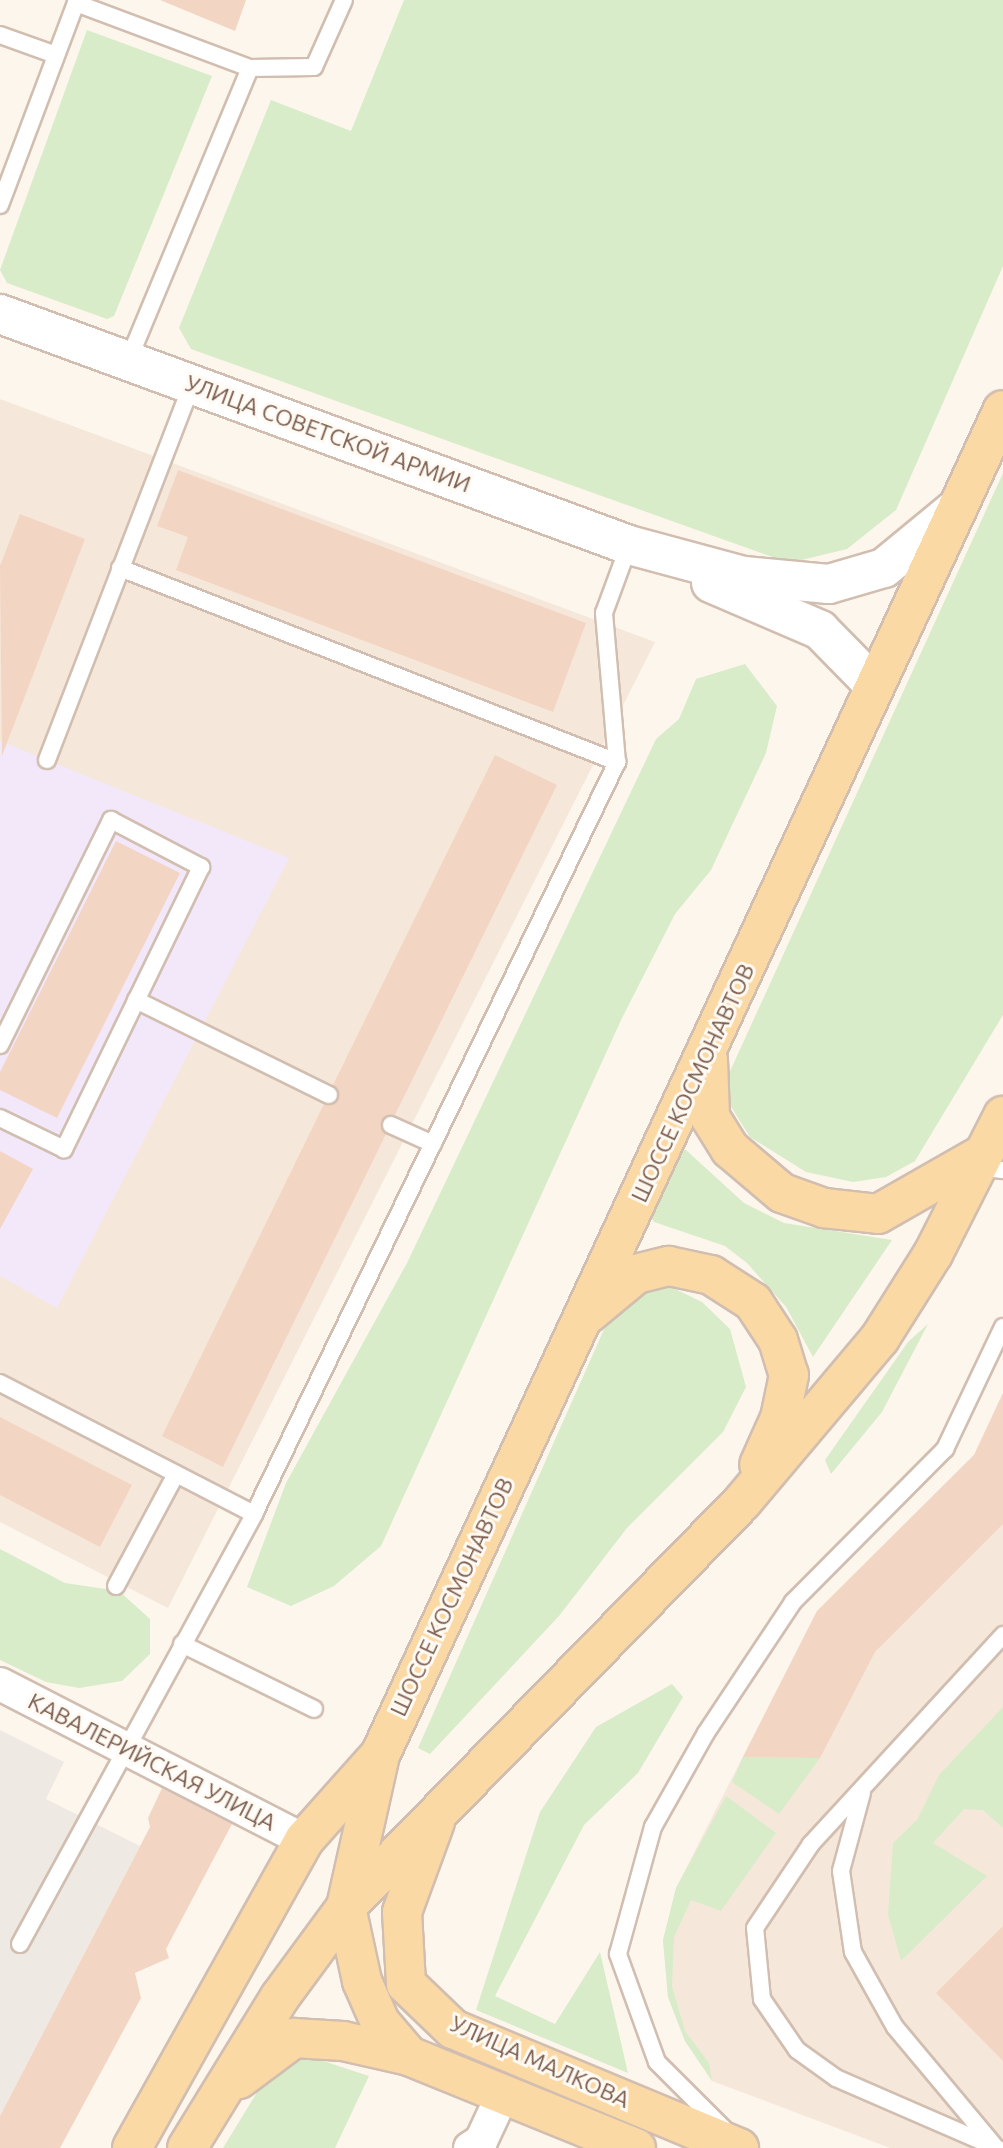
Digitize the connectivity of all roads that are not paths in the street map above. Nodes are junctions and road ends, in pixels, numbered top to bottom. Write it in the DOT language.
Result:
graph roads {
  1 [pos="344,0"];
  2 [pos="76,1"];
  3 [pos="0,35"];
  4 [pos="56,55"];
  5 [pos="250,68"];
  6 [pos="0,205"];
  7 [pos="0,314"];
  8 [pos="128,361"];
  9 [pos="192,384"];
  10 [pos="1003,410"];
  11 [pos="958,507"];
  12 [pos="642,550"];
  13 [pos="120,568"];
  14 [pos="875,686"];
  15 [pos="47,760"];
  16 [pos="617,761"];
  17 [pos="136,1000"];
  18 [pos="0,1045"];
  19 [pos="708,1054"];
  20 [pos="329,1095"];
  21 [pos="1003,1116"];
  22 [pos="0,1118"];
  23 [pos="391,1125"];
  24 [pos="433,1144"];
  25 [pos="988,1164"];
  26 [pos="580,1320"];
  27 [pos="1003,1326"];
  28 [pos="0,1383"];
  29 [pos="176,1474"];
  30 [pos="742,1502"];
  31 [pos="254,1514"];
  32 [pos="116,1586"];
  33 [pos="1003,1635"];
  34 [pos="182,1644"];
  35 [pos="0,1684"];
  36 [pos="314,1709"];
  37 [pos="123,1748"];
  38 [pos="380,1755"];
  39 [pos="862,1790"];
  40 [pos="440,1807"];
  41 [pos="304,1840"];
  42 [pos="346,1907"];
  43 [pos="20,1944"];
  44 [pos="409,2056"];
  45 [pos="502,2096"];
  46 [pos="212,2104"];
  47 [pos="132,2148"];
  48 [pos="187,2148"];
  49 [pos="470,2148"];
  50 [pos="636,2148"];
  51 [pos="741,2148"];
  52 [pos="996,2148"];
  1 -- 5 [label="lane"];
  2 -- 4 [label="lane"];
  2 -- 5 [label="lane"];
  3 -- 4 [label="lane"];
  4 -- 6 [label="lane"];
  5 -- 8 [label="lane"];
  7 -- 8 [label="street, УЛИЦА СОВЕТСКОЙ АРМИИ"];
  8 -- 9 [label="street, УЛИЦА СОВЕТСКОЙ АРМИИ"];
  9 -- 12 [label="street, УЛИЦА СОВЕТСКОЙ АРМИИ"];
  9 -- 13 [label="lane"];
  10 -- 11 [label="main road, ШОССЕ КОСМОНАВТОВ"];
  11 -- 12 [label="street, УЛИЦА СОВЕТСКОЙ АРМИИ"];
  11 -- 14 [label="main road, ШОССЕ КОСМОНАВТОВ"];
  12 -- 14 [label="street, УЛИЦА СОВЕТСКОЙ АРМИИ"];
  12 -- 16 [label="lane"];
  13 -- 15 [label="lane"];
  13 -- 16 [label="lane"];
  14 -- 19 [label="main road, ШОССЕ КОСМОНАВТОВ"];
  16 -- 24 [label="lane"];
  17 -- 18 [label="lane"];
  17 -- 20 [label="lane"];
  17 -- 22 [label="lane"];
  19 -- 25 [label="main road"];
  19 -- 26 [label="main road, ШОССЕ КОСМОНАВТОВ"];
  21 -- 25 [label="main road, ШОССЕ КОСМОНАВТОВ"];
  23 -- 24 [label="lane"];
  24 -- 31 [label="lane"];
  25 -- 30 [label="main road, ШОССЕ КОСМОНАВТОВ"];
  26 -- 30 [label="main road"];
  26 -- 38 [label="main road, ШОССЕ КОСМОНАВТОВ"];
  27 -- 51 [label="lane"];
  28 -- 29 [label="lane"];
  29 -- 31 [label="lane"];
  29 -- 32 [label="lane"];
  30 -- 40 [label="main road, ШОССЕ КОСМОНАВТОВ"];
  31 -- 34 [label="lane"];
  33 -- 39 [label="lane"];
  34 -- 36 [label="lane"];
  34 -- 37 [label="lane"];
  35 -- 37 [label="street, КАВАЛЕРИЙСКАЯ УЛИЦА"];
  37 -- 41 [label="street, КАВАЛЕРИЙСКАЯ УЛИЦА"];
  37 -- 43 [label="lane"];
  38 -- 41 [label="main road, ШОССЕ КОСМОНАВТОВ"];
  38 -- 42 [label="main road, ШОССЕ КОСМОНАВТОВ"];
  39 -- 52 [label="lane"];
  39 -- 52 [label="lane"];
  40 -- 42 [label="main road, ШОССЕ КОСМОНАВТОВ"];
  40 -- 51 [label="main road, УЛИЦА МАЛКОВА"];
  41 -- 47 [label="main road, ШОССЕ КОСМОНАВТОВ"];
  42 -- 44 [label="main road, УЛИЦА МАЛКОВА"];
  42 -- 46 [label="main road, ШОССЕ КОСМОНАВТОВ"];
  44 -- 45 [label="main road, УЛИЦА МАЛКОВА"];
  44 -- 46 [label="main road, УЛИЦА МАЛКОВА"];
  45 -- 49 [label="street"];
  45 -- 50 [label="main road, УЛИЦА МАЛКОВА"];
  46 -- 48 [label="main road, ШОССЕ КОСМОНАВТОВ"];
}
